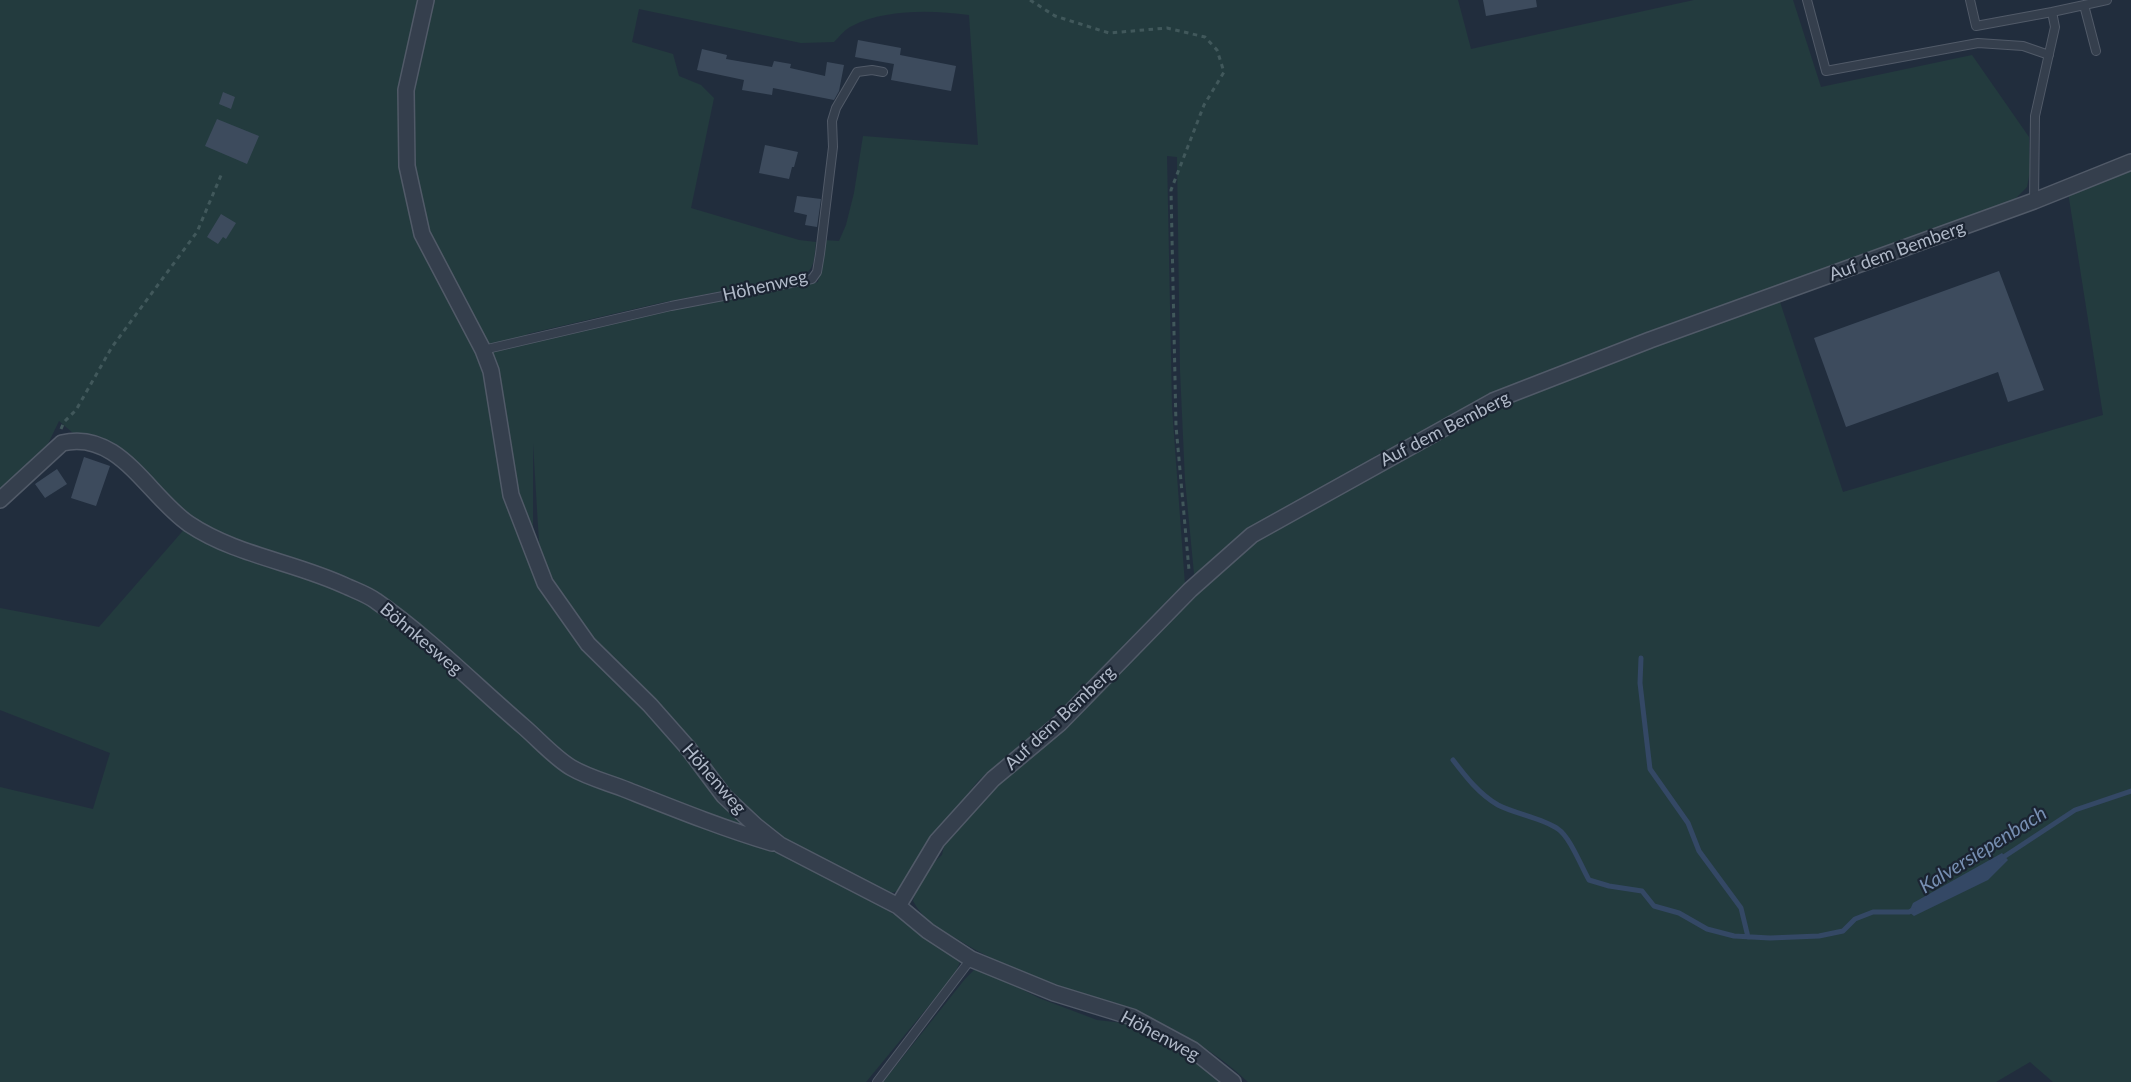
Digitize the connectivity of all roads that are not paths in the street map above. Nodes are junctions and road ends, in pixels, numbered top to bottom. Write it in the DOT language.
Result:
graph roads {
  1 [pos="426,0"];
  2 [pos="1807,0"];
  3 [pos="1970,0"];
  4 [pos="2107,0"];
  5 [pos="2084,5"];
  6 [pos="2052,12"];
  7 [pos="1976,26"];
  8 [pos="1978,43"];
  9 [pos="2096,51"];
  10 [pos="2049,55"];
  11 [pos="883,72"];
  12 [pos="2131,162"];
  13 [pos="2034,201"];
  14 [pos="483,350"];
  15 [pos="0,500"];
  16 [pos="780,845"];
  17 [pos="898,906"];
  18 [pos="971,959"];
  19 [pos="877,1082"];
  20 [pos="1233,1082"];
  1 -- 14 [label="street, Höhenweg"];
  2 -- 8 [label="lane"];
  3 -- 7 [label="lane"];
  4 -- 5 [label="lane"];
  5 -- 6 [label="lane"];
  5 -- 9 [label="lane"];
  6 -- 7 [label="lane"];
  6 -- 10 [label="lane"];
  7 -- 8 [label="lane"];
  8 -- 10 [label="lane"];
  10 -- 13 [label="lane"];
  11 -- 14 [label="lane, Höhenweg"];
  12 -- 13 [label="street, Auf dem Bemberg"];
  13 -- 17 [label="street, Auf dem Bemberg"];
  14 -- 16 [label="street, Höhenweg"];
  15 -- 16 [label="street, Böhnkesweg"];
  16 -- 17 [label="street, Höhenweg"];
  17 -- 18 [label="street, Höhenweg"];
  18 -- 19 [label="lane"];
  18 -- 20 [label="street, Höhenweg"];
}
